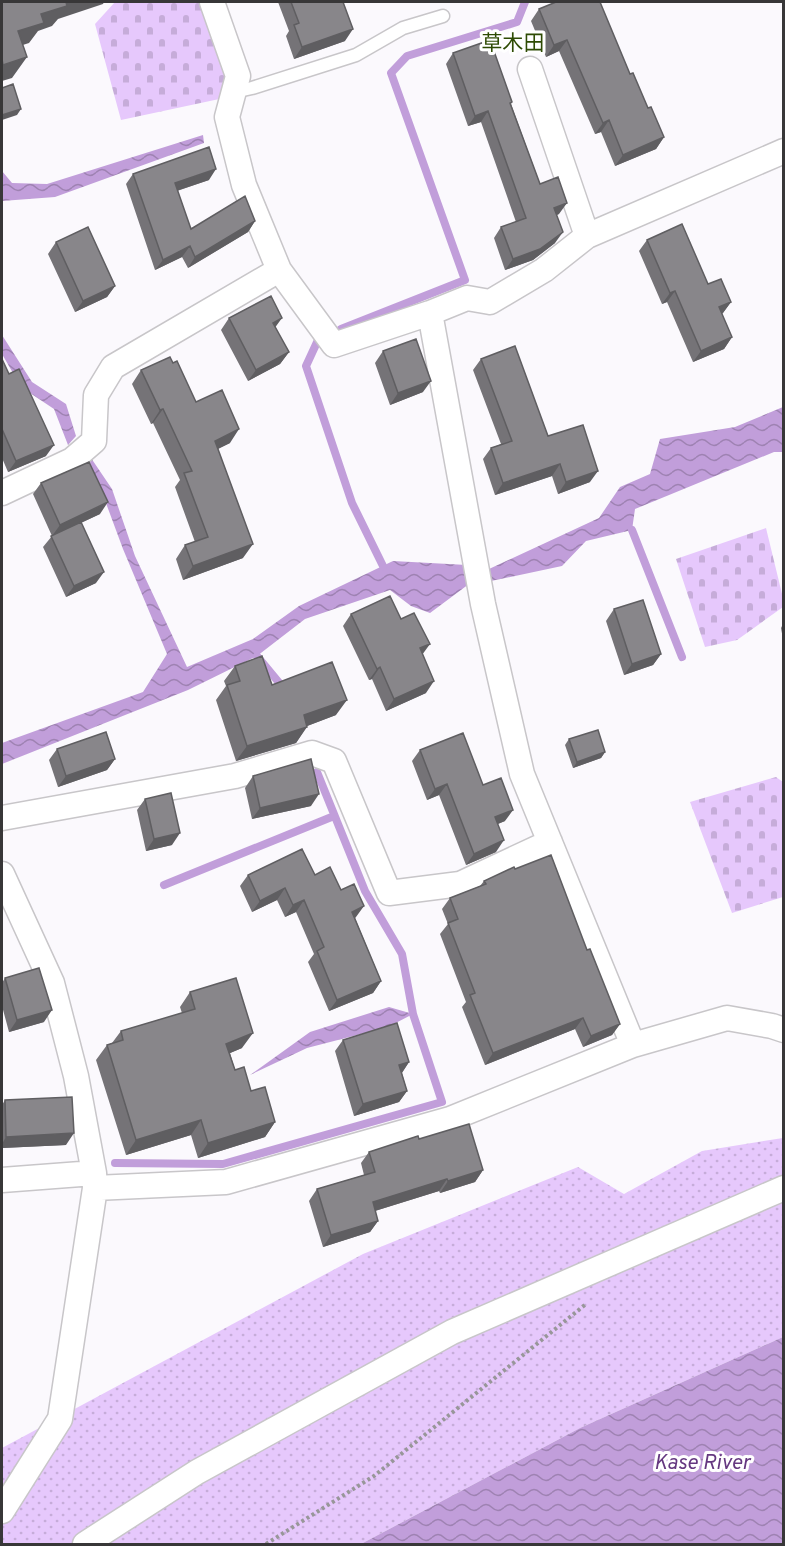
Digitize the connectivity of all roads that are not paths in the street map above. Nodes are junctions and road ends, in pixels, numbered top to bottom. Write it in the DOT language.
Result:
graph roads {
  1 [pos="212,2"];
  2 [pos="443,16"];
  3 [pos="530,69"];
  4 [pos="234,92"];
  5 [pos="783,151"];
  6 [pos="587,236"];
  7 [pos="279,270"];
  8 [pos="430,313"];
  9 [pos="2,493"];
  10 [pos="2,818"];
  11 [pos="550,842"];
  12 [pos="2,874"];
  13 [pos="783,1030"];
  14 [pos="633,1045"];
  15 [pos="2,1180"];
  16 [pos="94,1180"];
  17 [pos="783,1188"];
  18 [pos="2,1511"];
  19 [pos="85,1545"];
  1 -- 4 [label="street"];
  2 -- 4 [label="lane"];
  3 -- 6 [label="street"];
  4 -- 7 [label="street"];
  5 -- 6 [label="street"];
  6 -- 8 [label="street"];
  7 -- 8 [label="street"];
  7 -- 9 [label="street"];
  8 -- 11 [label="street"];
  10 -- 11 [label="street"];
  11 -- 14 [label="street"];
  12 -- 16 [label="street"];
  13 -- 14 [label="street"];
  14 -- 16 [label="street"];
  15 -- 16 [label="street"];
  16 -- 18 [label="street"];
  17 -- 19 [label="street"];
}
